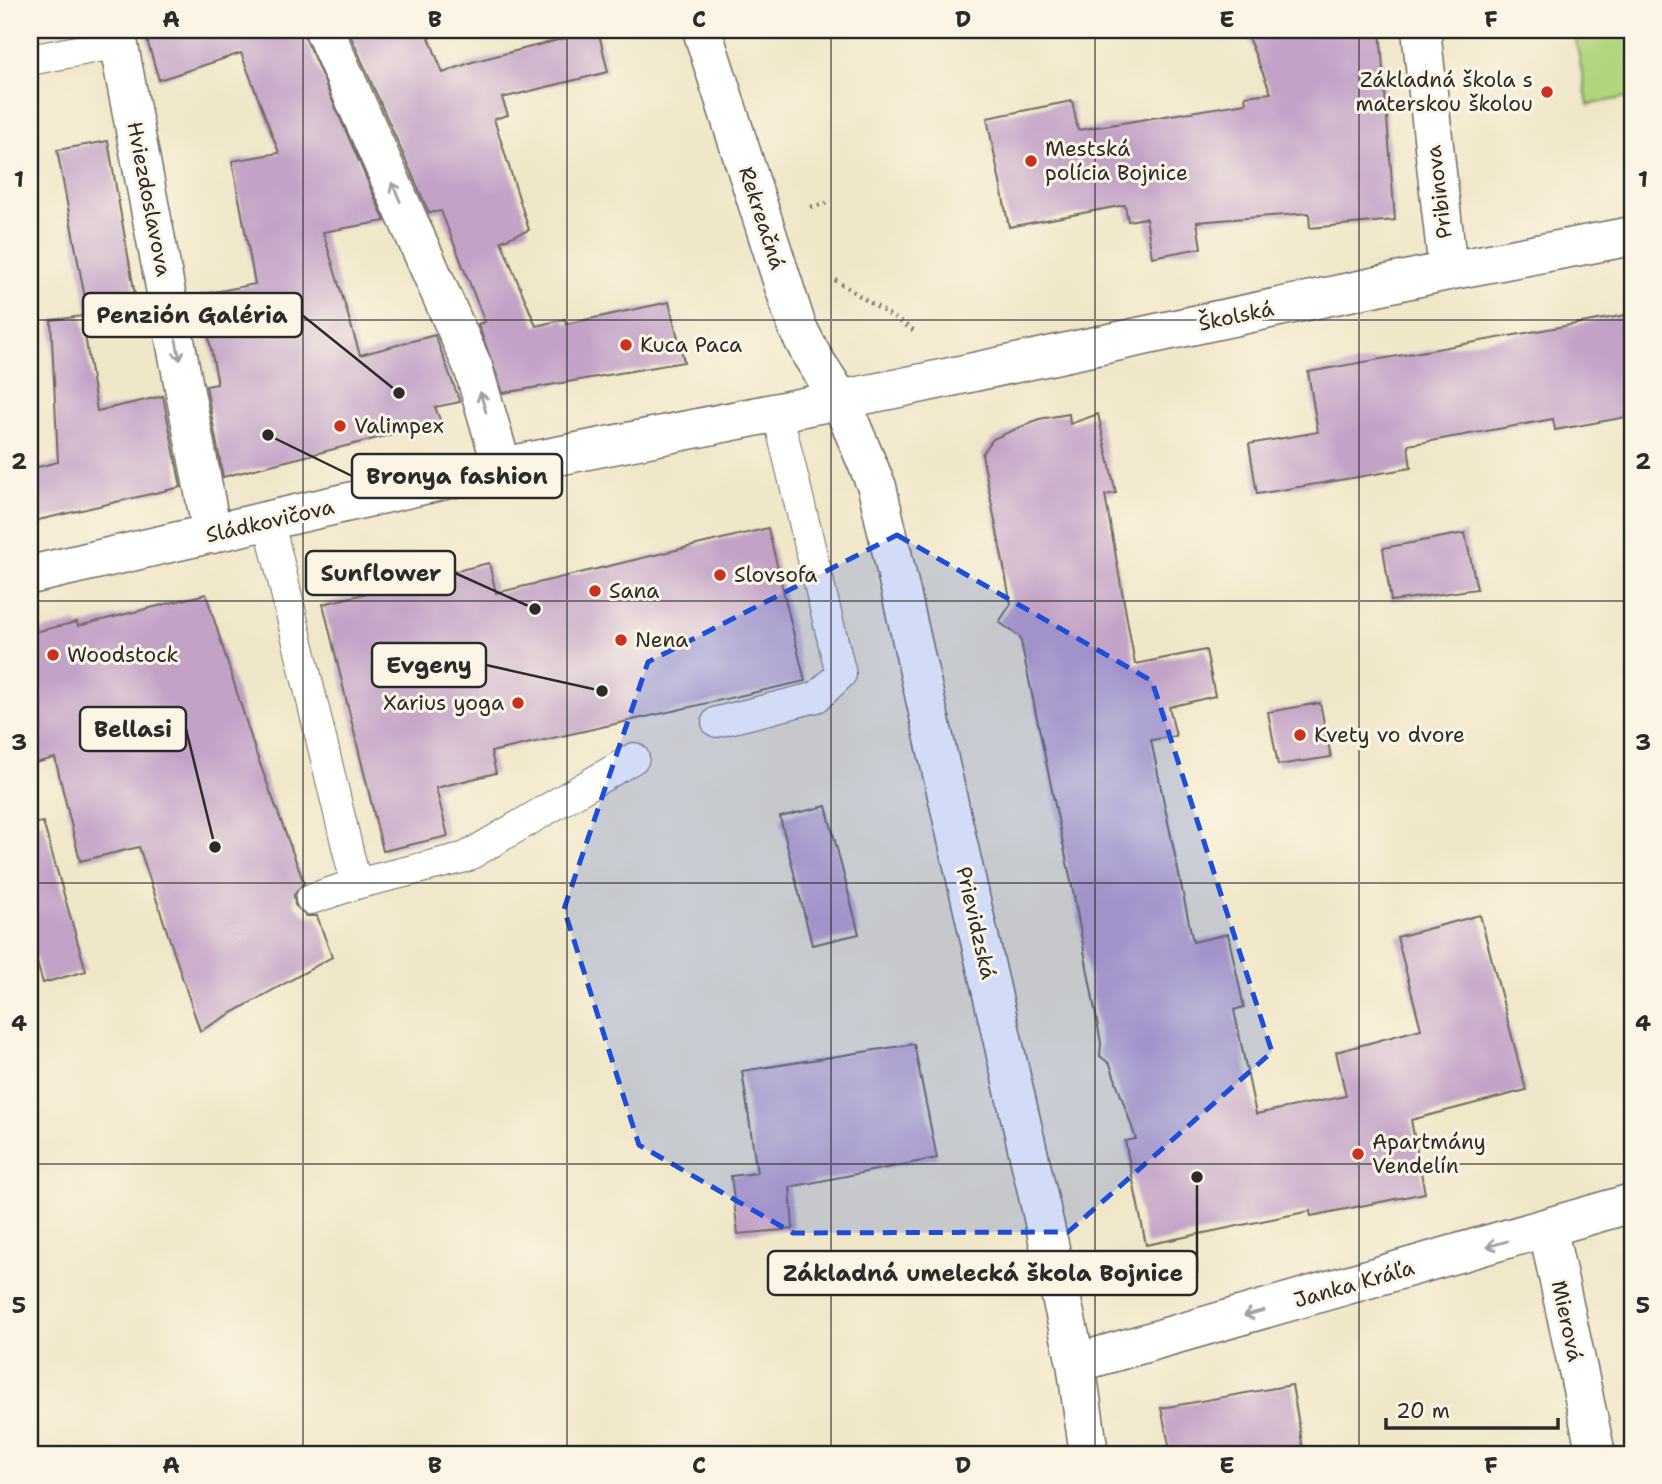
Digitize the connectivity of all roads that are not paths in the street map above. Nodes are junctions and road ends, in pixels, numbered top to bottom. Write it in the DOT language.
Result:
graph roads {
  1 [pos="324,30"];
  2 [pos="702,30"];
  3 [pos="1421,30"];
  4 [pos="117,36"];
  5 [pos="30,60"];
  6 [pos="1632,236"];
  7 [pos="1448,271"];
  8 [pos="840,399"];
  9 [pos="777,411"];
  10 [pos="502,467"];
  11 [pos="269,522"];
  12 [pos="212,534"];
  13 [pos="30,575"];
  14 [pos="717,722"];
  15 [pos="634,758"];
  16 [pos="356,884"];
  17 [pos="311,899"];
  18 [pos="1632,1203"];
  19 [pos="1548,1230"];
  20 [pos="1076,1363"];
  21 [pos="1089,1454"];
  22 [pos="1596,1454"];
  10 -- 1 [label="street, one-way"];
  2 -- 8 [label="street, Rekreačná"];
  3 -- 7 [label="street, Pribinova"];
  4 -- 5 [label="lane"];
  4 -- 12 [label="street, Hviezdoslavova, one-way"];
  6 -- 7 [label="street, Školská"];
  7 -- 8 [label="street, Školská"];
  8 -- 9 [label="street, Sládkovičova"];
  8 -- 20 [label="street, Prievidzská"];
  9 -- 10 [label="street, Sládkovičova"];
  9 -- 14 [label="lane"];
  10 -- 11 [label="street, Sládkovičova"];
  11 -- 12 [label="street, Sládkovičova"];
  11 -- 16 [label="lane"];
  12 -- 13 [label="street, Sládkovičova"];
  15 -- 16 [label="lane"];
  16 -- 17 [label="lane"];
  18 -- 19 [label="street, Janka Kráľa"];
  19 -- 20 [label="street, Janka Kráľa, one-way"];
  19 -- 22 [label="street, Mierová"];
  20 -- 21 [label="street, Prievidzská"];
}
